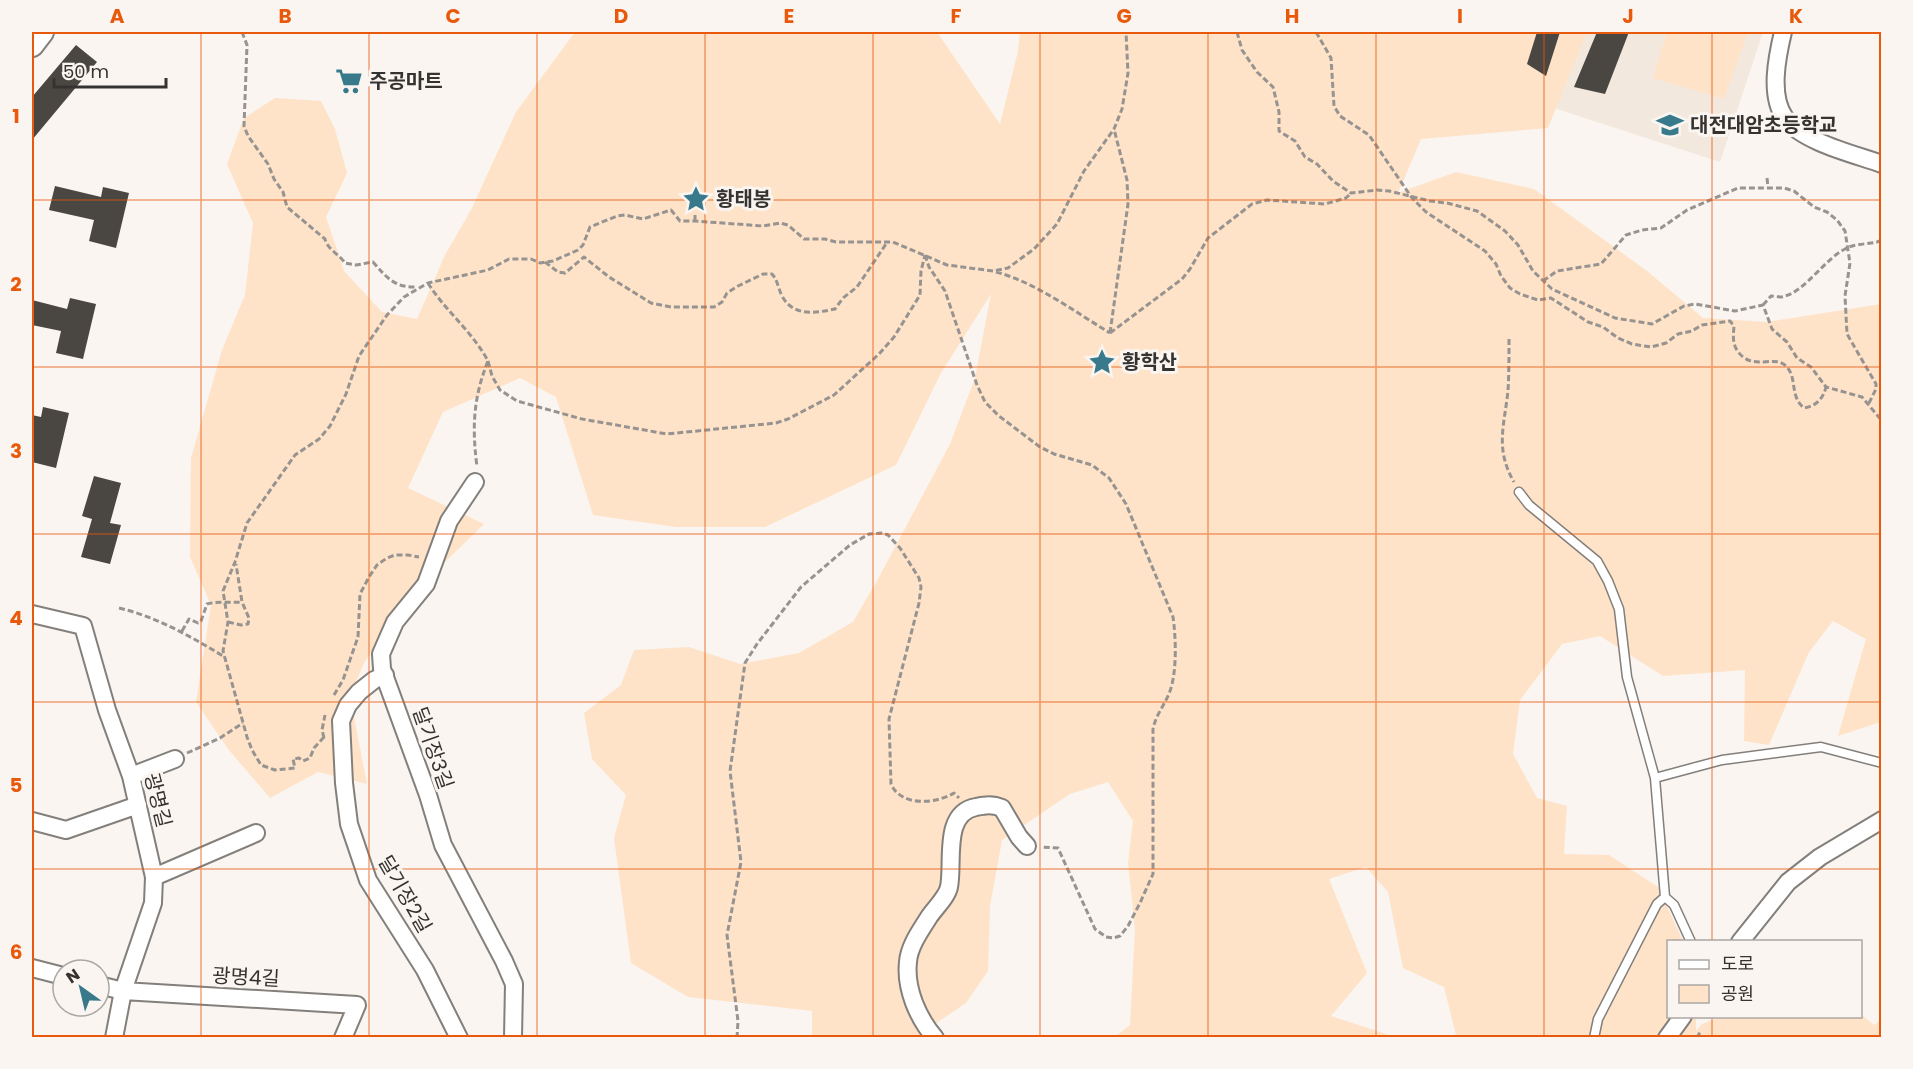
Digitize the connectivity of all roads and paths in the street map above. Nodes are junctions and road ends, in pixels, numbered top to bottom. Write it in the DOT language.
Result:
graph roads {
  1 [pos="42,32"];
  2 [pos="242,32"];
  3 [pos="1126,32"];
  4 [pos="1237,32"];
  5 [pos="1316,32"];
  6 [pos="1783,32"];
  7 [pos="32,45"];
  8 [pos="1114,129"];
  9 [pos="1881,164"];
  10 [pos="1767,178"];
  11 [pos="1768,187"];
  12 [pos="1351,194"];
  13 [pos="1412,198"];
  14 [pos="695,213"];
  15 [pos="695,221"];
  16 [pos="1881,240"];
  17 [pos="887,243"];
  18 [pos="1847,247"];
  19 [pos="925,255"];
  20 [pos="545,262"];
  21 [pos="993,272"];
  22 [pos="1543,281"];
  23 [pos="428,283"];
  24 [pos="419,287"];
  25 [pos="1763,305"];
  26 [pos="1110,333"];
  27 [pos="1509,339"];
  28 [pos="488,362"];
  29 [pos="1826,387"];
  30 [pos="1869,404"];
  31 [pos="1881,421"];
  32 [pos="475,482"];
  33 [pos="1519,492"];
  34 [pos="434,561"];
  35 [pos="235,562"];
  36 [pos="242,602"];
  37 [pos="224,604"];
  38 [pos="119,608"];
  39 [pos="32,614"];
  40 [pos="228,622"];
  41 [pos="182,631"];
  42 [pos="224,657"];
  43 [pos="385,675"];
  44 [pos="334,696"];
  45 [pos="327,712"];
  46 [pos="243,723"];
  47 [pos="324,737"];
  48 [pos="328,746"];
  49 [pos="175,759"];
  50 [pos="1881,763"];
  51 [pos="131,777"];
  52 [pos="1655,778"];
  53 [pos="138,804"];
  54 [pos="968,808"];
  55 [pos="32,820"];
  56 [pos="1881,820"];
  57 [pos="256,833"];
  58 [pos="1027,846"];
  59 [pos="154,877"];
  60 [pos="1665,897"];
  61 [pos="1690,940"];
  62 [pos="1742,940"];
  63 [pos="32,968"];
  64 [pos="51,973"];
  65 [pos="111,988"];
  66 [pos="123,991"];
  67 [pos="1682,1018"];
  68 [pos="1700,1032"];
  69 [pos="114,1038"];
  70 [pos="343,1038"];
  71 [pos="459,1038"];
  72 [pos="513,1038"];
  73 [pos="737,1038"];
  74 [pos="935,1038"];
  75 [pos="1594,1038"];
  76 [pos="1667,1038"];
  77 [pos="1697,1038"];
  1 -- 7 [label="main road"];
  2 -- 24 [label="path"];
  3 -- 8 [label="path"];
  4 -- 12 [label="path"];
  5 -- 13 [label="path"];
  6 -- 9 [label="street"];
  8 -- 21 [label="path"];
  8 -- 26 [label="path"];
  10 -- 11 [label="path"];
  11 -- 18 [label="path"];
  11 -- 22 [label="path"];
  12 -- 13 [label="path"];
  12 -- 26 [label="path"];
  13 -- 22 [label="path"];
  13 -- 29 [label="path"];
  14 -- 15 [label="path"];
  15 -- 17 [label="path"];
  15 -- 20 [label="path"];
  16 -- 18 [label="path"];
  17 -- 19 [label="path"];
  17 -- 20 [label="path"];
  18 -- 25 [label="path"];
  18 -- 30 [label="path"];
  19 -- 21 [label="path"];
  19 -- 28 [label="path"];
  19 -- 58 [label="path"];
  20 -- 23 [label="path"];
  21 -- 26 [label="path"];
  22 -- 25 [label="path"];
  23 -- 24 [label="path"];
  23 -- 28 [label="path"];
  24 -- 35 [label="path"];
  25 -- 29 [label="path"];
  27 -- 33 [label="path"];
  28 -- 32 [label="path"];
  29 -- 30 [label="path"];
  30 -- 31 [label="path"];
  32 -- 34 [label="street, 달기장3길"];
  33 -- 52 [label="lane"];
  34 -- 43 [label="street, 달기장3길"];
  34 -- 44 [label="path"];
  35 -- 36 [label="path"];
  35 -- 37 [label="path"];
  36 -- 37 [label="path"];
  36 -- 40 [label="path"];
  37 -- 40 [label="path"];
  37 -- 41 [label="path"];
  38 -- 41 [label="path"];
  39 -- 51 [label="street, 광명길"];
  40 -- 42 [label="path"];
  41 -- 42 [label="path"];
  42 -- 46 [label="path"];
  43 -- 71 [label="street, 달기장2길"];
  43 -- 72 [label="street, 달기장3길"];
  45 -- 47 [label="path"];
  46 -- 47 [label="path"];
  46 -- 49 [label="path"];
  47 -- 48 [label="path"];
  49 -- 51 [label="street"];
  50 -- 52 [label="lane"];
  51 -- 53 [label="street, 광명길"];
  52 -- 60 [label="lane"];
  53 -- 55 [label="street"];
  53 -- 59 [label="street, 광명길"];
  54 -- 58 [label="street"];
  54 -- 73 [label="path"];
  54 -- 74 [label="street"];
  56 -- 62 [label="street"];
  57 -- 59 [label="street"];
  59 -- 66 [label="street, 광명길"];
  60 -- 61 [label="lane"];
  60 -- 75 [label="lane"];
  63 -- 64 [label="street"];
  65 -- 66 [label="street, 광명4길"];
  66 -- 69 [label="street, 광명길"];
  66 -- 70 [label="street, 광명4길"];
  67 -- 76 [label="street"];
  68 -- 77 [label="path"];
}
